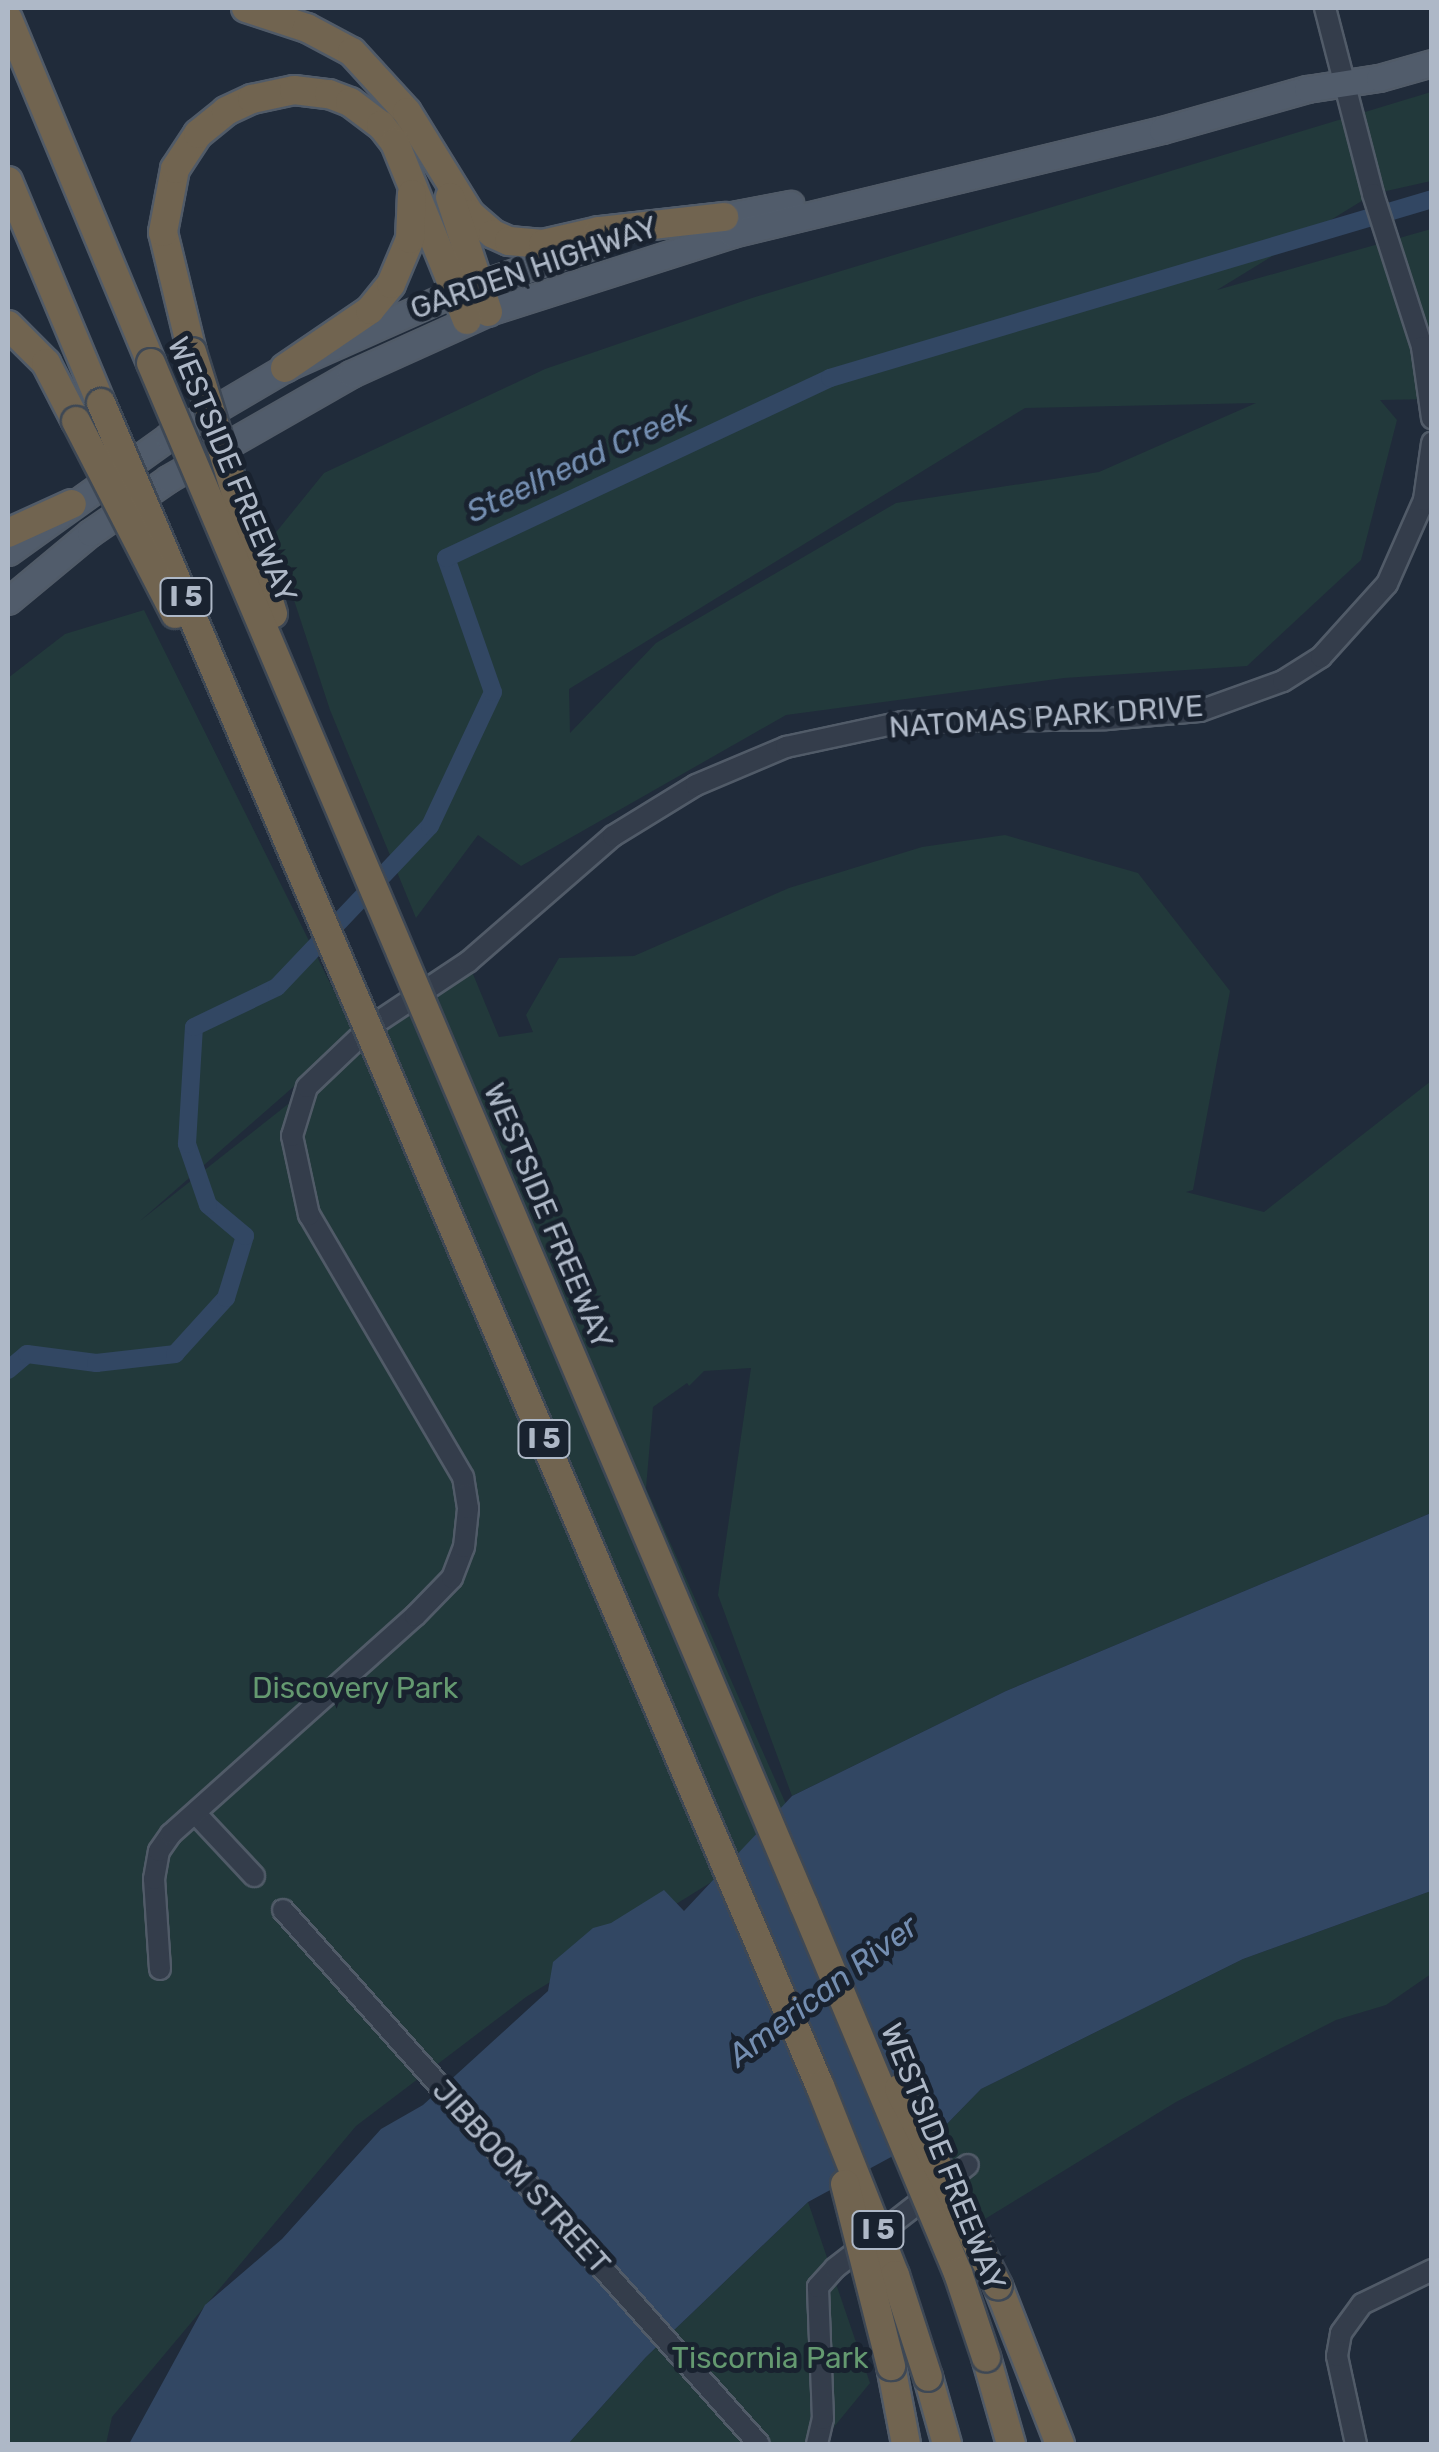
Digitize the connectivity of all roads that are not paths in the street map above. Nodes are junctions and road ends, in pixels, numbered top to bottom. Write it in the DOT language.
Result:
graph roads {
  1 [pos="246,8"];
  2 [pos="1325,8"];
  3 [pos="8,18"];
  4 [pos="1432,63"];
  5 [pos="1344,83"];
  6 [pos="1026,162"];
  7 [pos="442,172"];
  8 [pos="410,178"];
  9 [pos="8,182"];
  10 [pos="724,217"];
  11 [pos="467,288"];
  12 [pos="478,316"];
  13 [pos="8,325"];
  14 [pos="285,368"];
  15 [pos="1432,418"];
  16 [pos="1432,443"];
  17 [pos="72,504"];
  18 [pos="8,534"];
  19 [pos="8,552"];
  20 [pos="8,601"];
  21 [pos="304,726"];
  22 [pos="268,793"];
  23 [pos="196,1814"];
  24 [pos="254,1876"];
  25 [pos="804,1905"];
  26 [pos="284,1910"];
  27 [pos="160,1969"];
  28 [pos="820,2086"];
  29 [pos="968,2165"];
  30 [pos="1432,2270"];
  31 [pos="757,2442"];
  32 [pos="814,2442"];
  33 [pos="906,2444"];
  34 [pos="947,2444"];
  35 [pos="1011,2444"];
  36 [pos="1060,2444"];
  37 [pos="1356,2444"];
  1 -- 7 [label="highway"];
  2 -- 5 [label="street"];
  3 -- 21 [label="highway, WESTSIDE FREEWAY / I 5, bridge"];
  4 -- 5 [label="main road, GARDEN HIGHWAY"];
  5 -- 6 [label="main road, GARDEN HIGHWAY"];
  5 -- 15 [label="street"];
  6 -- 10 [label="main road, GARDEN HIGHWAY"];
  6 -- 12 [label="main road, GARDEN HIGHWAY"];
  7 -- 10 [label="highway"];
  7 -- 11 [label="highway"];
  8 -- 11 [label="highway"];
  8 -- 14 [label="highway"];
  8 -- 21 [label="highway, bridge"];
  9 -- 22 [label="highway, I 5, bridge"];
  10 -- 11 [label="main road, GARDEN HIGHWAY"];
  11 -- 12 [label="highway"];
  11 -- 14 [label="main road, GARDEN HIGHWAY"];
  12 -- 20 [label="main road, GARDEN HIGHWAY"];
  13 -- 22 [label="highway, bridge"];
  14 -- 17 [label="main road, GARDEN HIGHWAY"];
  16 -- 23 [label="street, NATOMAS PARK DRIVE"];
  17 -- 18 [label="highway"];
  17 -- 19 [label="main road, GARDEN HIGHWAY"];
  21 -- 25 [label="highway, WESTSIDE FREEWAY / I 5, bridge"];
  22 -- 28 [label="highway, I 5, bridge"];
  23 -- 24 [label="street"];
  23 -- 27 [label="street, NATOMAS PARK DRIVE"];
  25 -- 35 [label="highway, WESTSIDE FREEWAY / I 5, bridge"];
  25 -- 36 [label="highway, bridge"];
  26 -- 31 [label="street, JIBBOOM STREET"];
  28 -- 33 [label="highway, bridge"];
  28 -- 34 [label="highway, I 5, bridge"];
  29 -- 32 [label="street"];
  30 -- 37 [label="street"];
}
